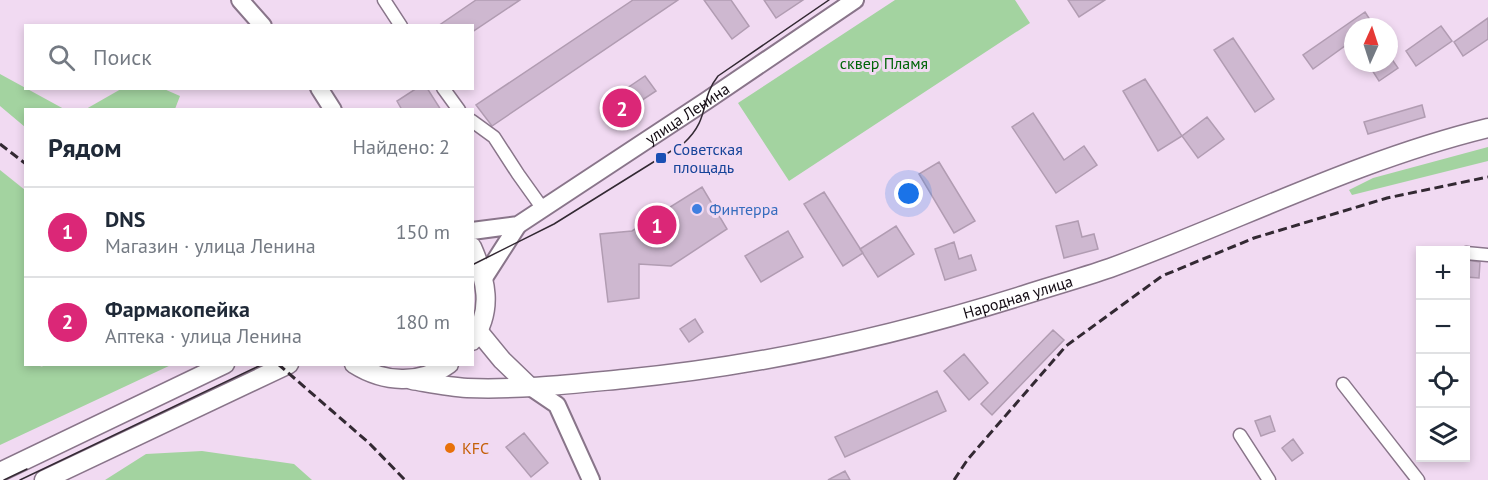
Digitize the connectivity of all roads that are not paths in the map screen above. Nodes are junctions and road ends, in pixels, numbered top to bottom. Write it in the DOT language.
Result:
graph roads {
  1 [pos="240,0"];
  2 [pos="384,0"];
  3 [pos="855,0"];
  4 [pos="261,24"];
  5 [pos="400,24"];
  6 [pos="320,90"];
  7 [pos="444,90"];
  8 [pos="332,108"];
  9 [pos="458,108"];
  10 [pos="474,122"];
  11 [pos="1488,128"];
  12 [pos="543,208"];
  13 [pos="518,225"];
  14 [pos="474,231"];
  15 [pos="474,252"];
  16 [pos="1470,253"];
  17 [pos="1488,255"];
  18 [pos="484,278"];
  19 [pos="476,336"];
  20 [pos="221,366"];
  21 [pos="285,366"];
  22 [pos="357,366"];
  23 [pos="446,366"];
  24 [pos="412,380"];
  25 [pos="1343,384"];
  26 [pos="529,386"];
  27 [pos="1240,435"];
  28 [pos="0,472"];
  29 [pos="44,480"];
  30 [pos="591,480"];
  31 [pos="1269,480"];
  32 [pos="1418,480"];
  1 -- 4 [label="main road"];
  2 -- 5 [label="street"];
  3 -- 12 [label="main road, улица Ленина"];
  6 -- 8 [label="main road"];
  7 -- 9 [label="street"];
  10 -- 12 [label="street"];
  11 -- 26 [label="main road, Народная улица"];
  12 -- 13 [label="main road, улица Ленина"];
  13 -- 14 [label="main road"];
  13 -- 18 [label="main road"];
  15 -- 18 [label="main road"];
  16 -- 17 [label="street"];
  18 -- 19 [label="main road"];
  19 -- 26 [label="main road"];
  20 -- 28 [label="main road"];
  21 -- 29 [label="main road"];
  22 -- 24 [label="main road, Народная улица"];
  23 -- 24 [label="main road"];
  24 -- 26 [label="main road, Народная улица"];
  25 -- 32 [label="street"];
  26 -- 30 [label="main road"];
  27 -- 31 [label="street"];
}
